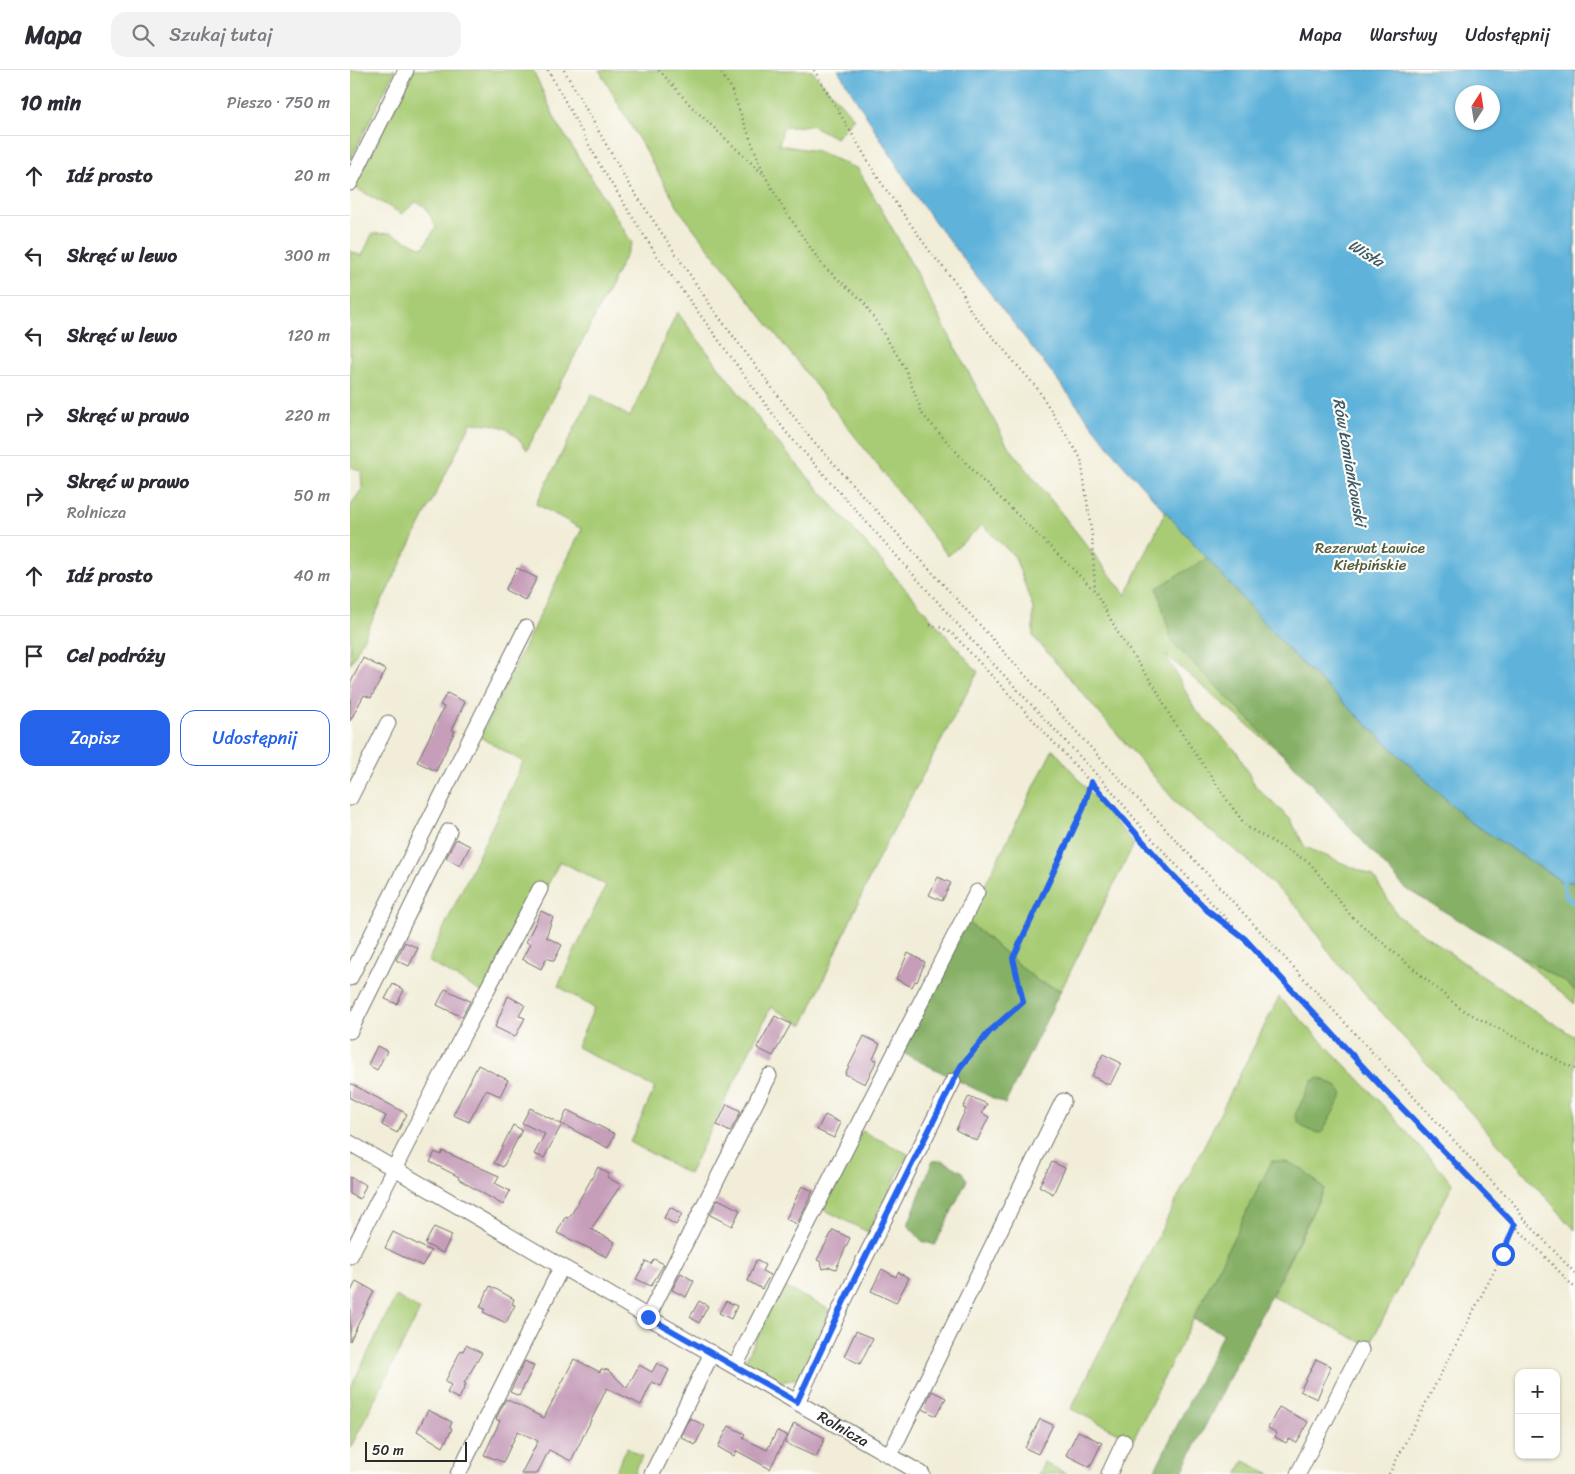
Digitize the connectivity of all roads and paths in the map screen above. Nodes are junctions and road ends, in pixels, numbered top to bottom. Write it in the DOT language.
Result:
graph roads {
  1 [pos="406,70"];
  2 [pos="548,70"];
  3 [pos="564,70"];
  4 [pos="659,70"];
  5 [pos="718,70"];
  6 [pos="814,70"];
  7 [pos="764,174"];
  8 [pos="350,182"];
  9 [pos="1095,591"];
  10 [pos="930,625"];
  11 [pos="526,628"];
  12 [pos="388,723"];
  13 [pos="1091,782"];
  14 [pos="350,798"];
  15 [pos="449,831"];
  16 [pos="540,889"];
  17 [pos="978,892"];
  18 [pos="1245,939"];
  19 [pos="350,978"];
  20 [pos="350,1031"];
  21 [pos="1575,1068"];
  22 [pos="769,1076"];
  23 [pos="953,1081"];
  24 [pos="1063,1101"];
  25 [pos="350,1143"];
  26 [pos="395,1169"];
  27 [pos="1515,1225"];
  28 [pos="350,1256"];
  29 [pos="562,1266"];
  30 [pos="1575,1273"];
  31 [pos="1575,1288"];
  32 [pos="648,1317"];
  33 [pos="1361,1350"];
  34 [pos="712,1353"];
  35 [pos="735,1366"];
  36 [pos="797,1402"];
  37 [pos="1124,1442"];
  38 [pos="890,1455"];
  39 [pos="458,1474"];
  40 [pos="652,1474"];
  41 [pos="922,1474"];
  42 [pos="1109,1474"];
  43 [pos="1298,1474"];
  44 [pos="1389,1474"];
  1 -- 8 [label="street"];
  2 -- 18 [label="path"];
  3 -- 30 [label="path"];
  4 -- 7 [label="path"];
  5 -- 7 [label="path"];
  6 -- 9 [label="path"];
  7 -- 9 [label="path"];
  9 -- 21 [label="path"];
  10 -- 13 [label="path"];
  11 -- 19 [label="street"];
  12 -- 14 [label="street"];
  13 -- 18 [label="path"];
  13 -- 23 [label="path"];
  15 -- 20 [label="street"];
  16 -- 26 [label="street"];
  17 -- 35 [label="street"];
  18 -- 27 [label="path"];
  22 -- 32 [label="street"];
  23 -- 36 [label="street"];
  24 -- 38 [label="street"];
  25 -- 26 [label="street, Rolnicza"];
  26 -- 28 [label="street"];
  26 -- 29 [label="street, Rolnicza"];
  27 -- 31 [label="path"];
  27 -- 44 [label="path"];
  29 -- 32 [label="street, Rolnicza"];
  29 -- 39 [label="street"];
  32 -- 34 [label="street, Rolnicza"];
  33 -- 43 [label="street"];
  34 -- 35 [label="street, Rolnicza"];
  34 -- 40 [label="street"];
  35 -- 36 [label="street, Rolnicza"];
  36 -- 38 [label="street, Rolnicza"];
  37 -- 42 [label="street"];
  38 -- 41 [label="street, Rolnicza"];
}
